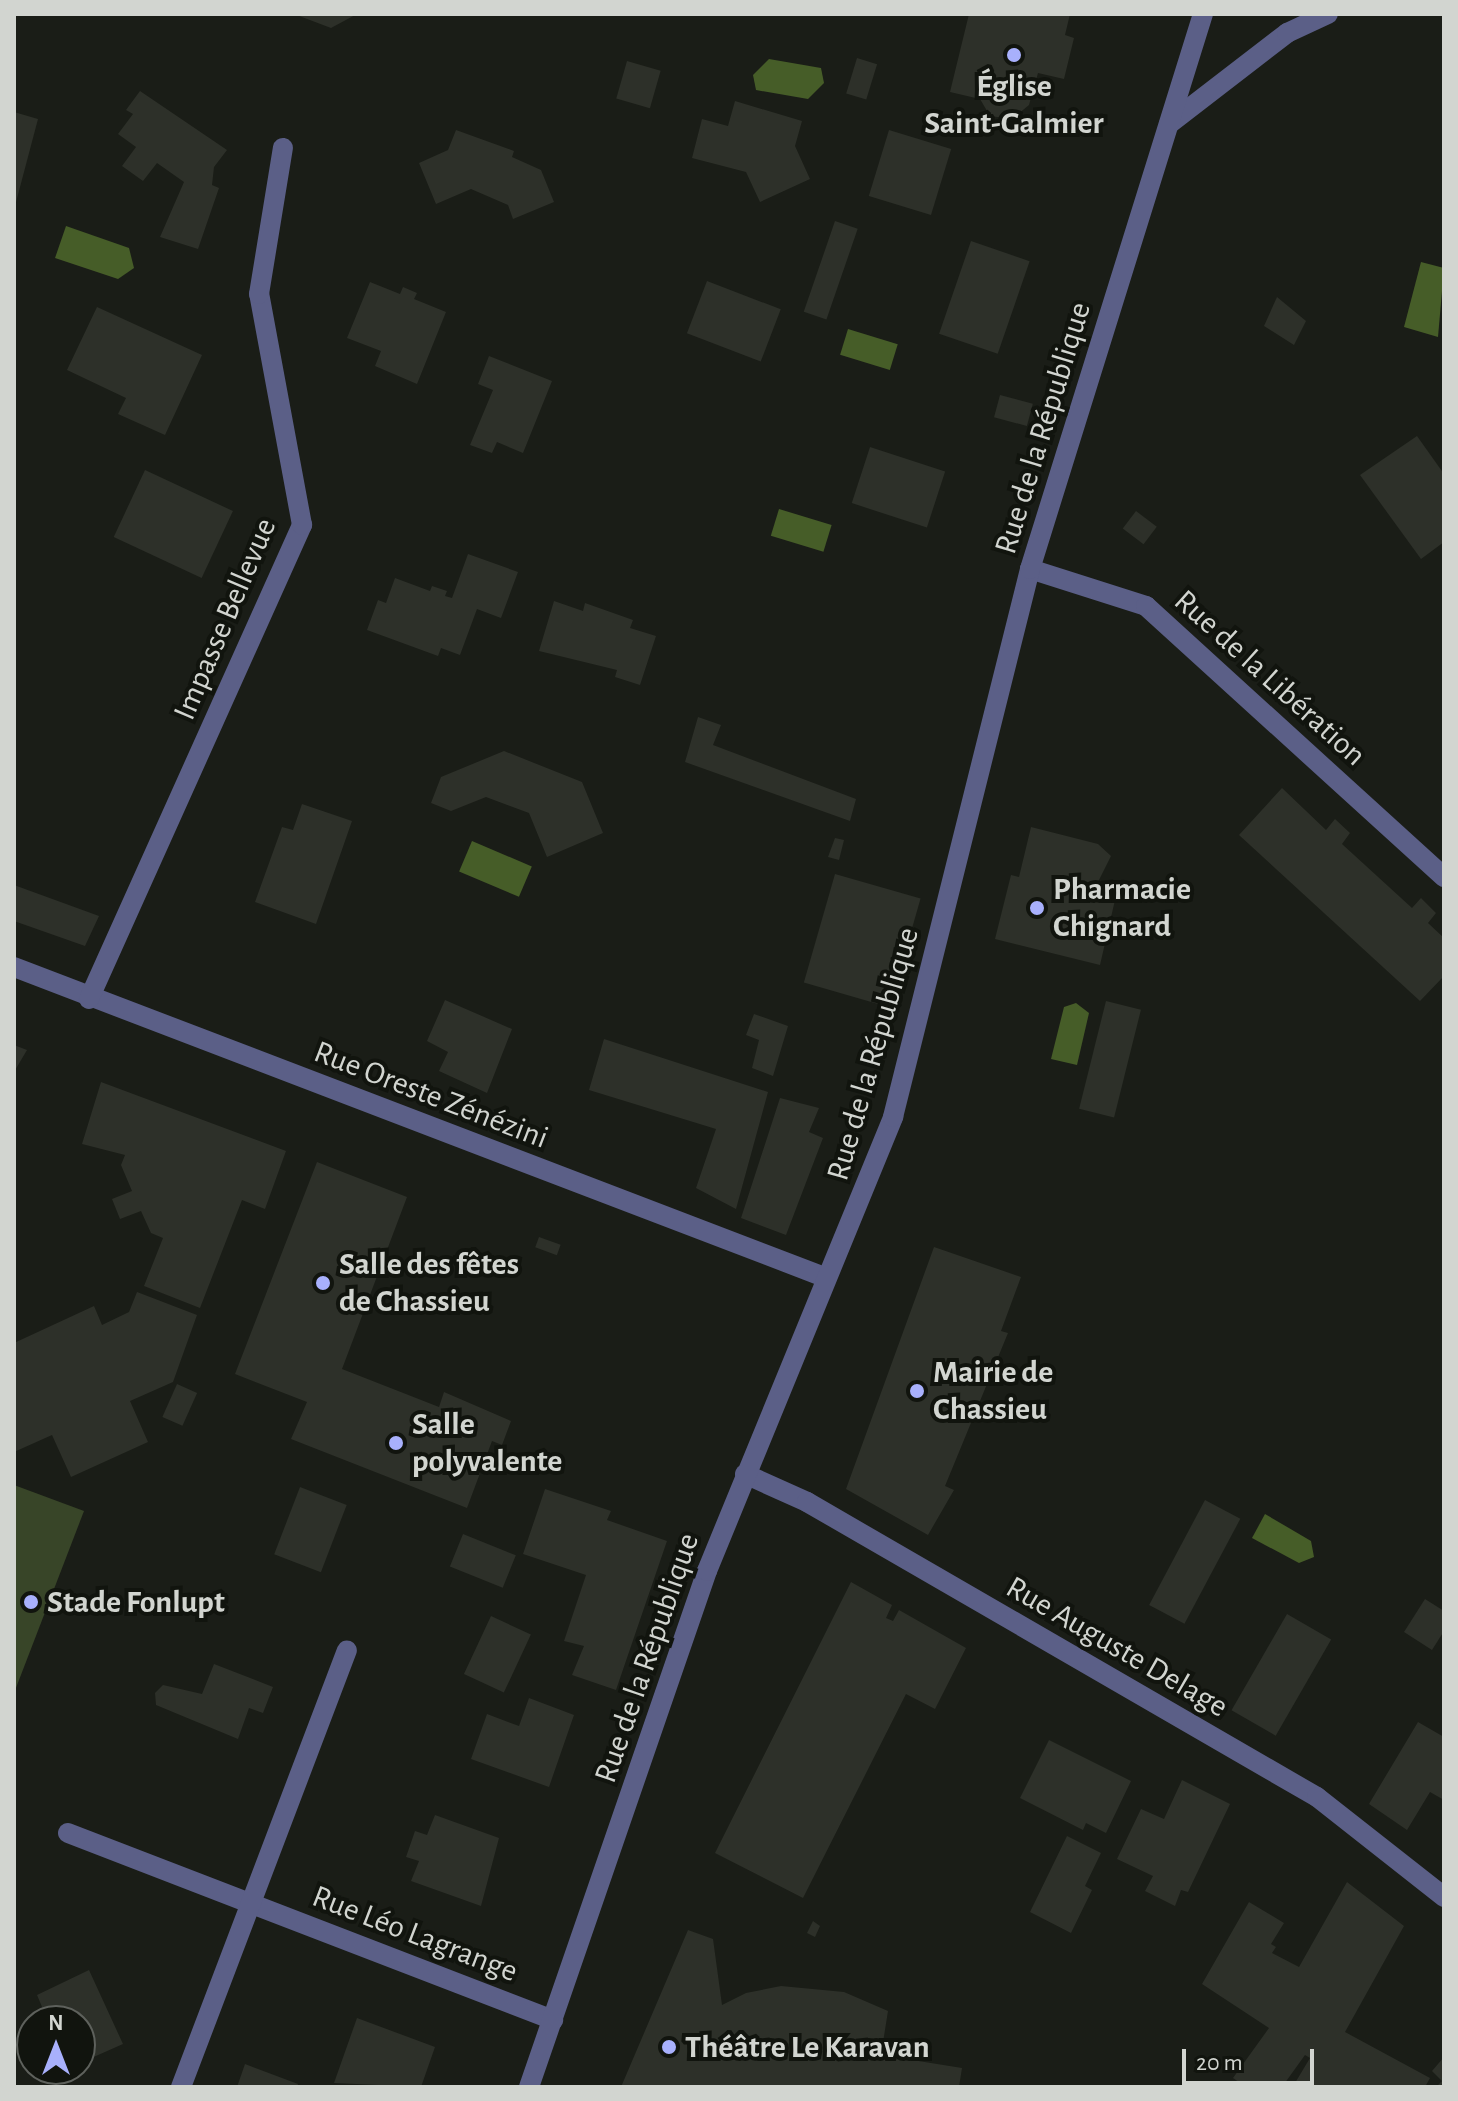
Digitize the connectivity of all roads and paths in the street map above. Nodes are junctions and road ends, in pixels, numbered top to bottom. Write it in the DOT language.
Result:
graph roads {
  1 [pos="1203,14"];
  2 [pos="1328,14"];
  3 [pos="1169,124"];
  4 [pos="283,148"];
  5 [pos="1030,569"];
  6 [pos="1444,877"];
  7 [pos="14,967"];
  8 [pos="89,999"];
  9 [pos="827,1278"];
  10 [pos="745,1474"];
  11 [pos="347,1651"];
  12 [pos="68,1833"];
  13 [pos="1444,1897"];
  14 [pos="254,1903"];
  15 [pos="553,2020"];
  16 [pos="181,2087"];
  17 [pos="529,2087"];
  1 -- 3 [label="street, Rue de la République"];
  2 -- 3 [label="street"];
  3 -- 5 [label="street, Rue de la République"];
  4 -- 8 [label="street, Impasse Bellevue"];
  5 -- 6 [label="street, Rue de la Libération"];
  5 -- 9 [label="street, Rue de la République"];
  7 -- 8 [label="street, Rue Oreste Zénézini"];
  8 -- 9 [label="street, Rue Oreste Zénézini"];
  9 -- 10 [label="street, Rue de la République"];
  10 -- 13 [label="street, Rue Auguste Delage"];
  10 -- 15 [label="street, Rue de la République"];
  11 -- 14 [label="street"];
  12 -- 14 [label="street, Rue Léo Lagrange"];
  14 -- 15 [label="street, Rue Léo Lagrange"];
  14 -- 16 [label="street"];
  15 -- 17 [label="street, Rue de la République"];
}
